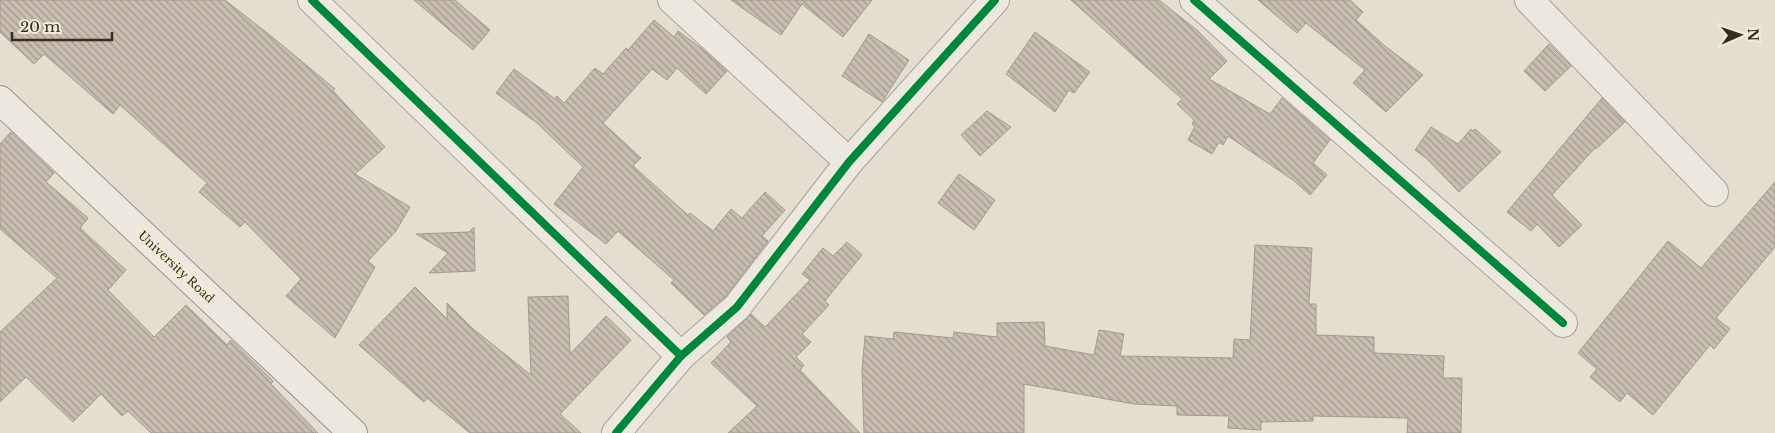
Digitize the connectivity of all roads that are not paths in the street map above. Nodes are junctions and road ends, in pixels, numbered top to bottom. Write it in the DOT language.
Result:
graph roads {
  1 [pos="312,0"];
  2 [pos="672,0"];
  3 [pos="995,0"];
  4 [pos="1194,0"];
  5 [pos="1529,0"];
  6 [pos="0,100"];
  7 [pos="849,162"];
  8 [pos="1714,192"];
  9 [pos="1563,323"];
  10 [pos="681,356"];
  11 [pos="353,433"];
  12 [pos="616,433"];
  1 -- 10 [label="street"];
  2 -- 7 [label="street"];
  3 -- 7 [label="street"];
  4 -- 9 [label="street"];
  5 -- 8 [label="street"];
  6 -- 11 [label="street, University Road"];
  7 -- 10 [label="street"];
  10 -- 12 [label="street"];
}
